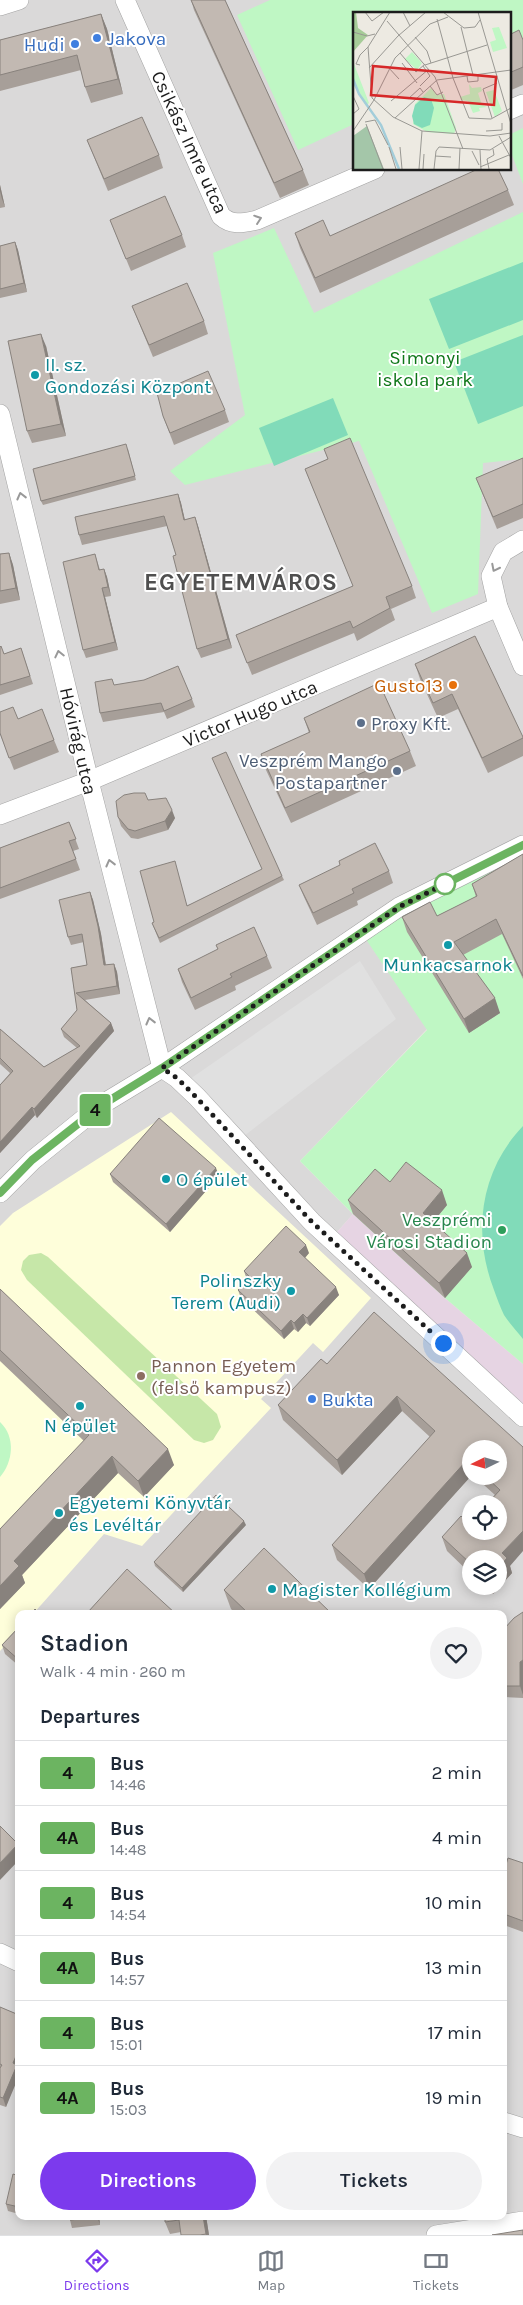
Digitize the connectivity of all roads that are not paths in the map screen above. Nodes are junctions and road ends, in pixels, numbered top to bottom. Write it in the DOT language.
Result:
graph roads {
  1 [pos="19,0"];
  2 [pos="125,0"];
  3 [pos="0,6"];
  4 [pos="523,104"];
  5 [pos="510,110"];
  6 [pos="373,170"];
  7 [pos="0,414"];
  8 [pos="523,540"];
  9 [pos="498,607"];
  10 [pos="523,666"];
  11 [pos="89,781"];
  12 [pos="0,815"];
  13 [pos="523,845"];
  14 [pos="162,1068"];
  15 [pos="0,1193"];
  16 [pos="523,1417"];
  17 [pos="0,1953"];
  18 [pos="15,1960"];
  19 [pos="507,2123"];
  20 [pos="523,2128"];
  21 [pos="523,2221"];
  22 [pos="436,2235"];
  1 -- 3 [label="street"];
  2 -- 6 [label="street, Csikász Imre utca, one-way"];
  4 -- 5 [label="street"];
  11 -- 7 [label="street, Hóvirág utca, one-way"];
  8 -- 9 [label="street, one-way"];
  9 -- 10 [label="street"];
  9 -- 11 [label="street, Victor Hugo utca"];
  11 -- 12 [label="street, Victor Hugo utca"];
  14 -- 11 [label="street, Hóvirág utca, one-way"];
  13 -- 14 [label="street"];
  14 -- 15 [label="street"];
  14 -- 16 [label="street"];
  17 -- 18 [label="street"];
  19 -- 20 [label="street"];
  21 -- 22 [label="street"];
}
